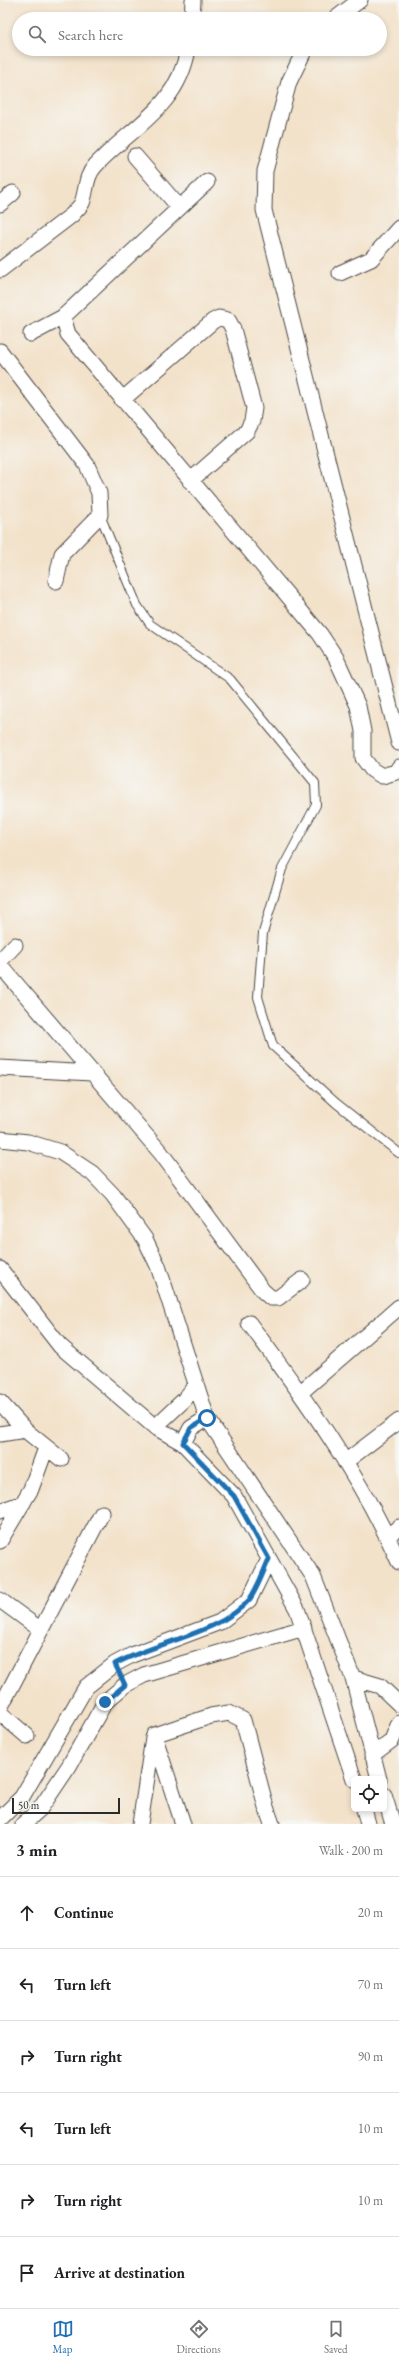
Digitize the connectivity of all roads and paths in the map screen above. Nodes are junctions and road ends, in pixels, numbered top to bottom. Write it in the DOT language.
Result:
graph roads {
  1 [pos="193,0"];
  2 [pos="360,0"];
  3 [pos="192,12"];
  4 [pos="344,12"];
  5 [pos="185,56"];
  6 [pos="302,56"];
  7 [pos="135,156"];
  8 [pos="207,182"];
  9 [pos="178,206"];
  10 [pos="399,228"];
  11 [pos="0,270"];
  12 [pos="340,273"];
  13 [pos="63,318"];
  14 [pos="31,334"];
  15 [pos="0,351"];
  16 [pos="122,400"];
  17 [pos="190,482"];
  18 [pos="100,515"];
  19 [pos="56,581"];
  20 [pos="399,743"];
  21 [pos="399,767"];
  22 [pos="15,946"];
  23 [pos="0,961"];
  24 [pos="0,965"];
  25 [pos="0,1068"];
  26 [pos="92,1073"];
  27 [pos="0,1139"];
  28 [pos="399,1153"];
  29 [pos="0,1269"];
  30 [pos="302,1280"];
  31 [pos="399,1307"];
  32 [pos="249,1323"];
  33 [pos="196,1385"];
  34 [pos="300,1393"];
  35 [pos="0,1402"];
  36 [pos="207,1418"];
  37 [pos="399,1420"];
  38 [pos="155,1427"];
  39 [pos="25,1430"];
  40 [pos="0,1434"];
  41 [pos="183,1443"];
  42 [pos="46,1448"];
  43 [pos="61,1459"];
  44 [pos="345,1462"];
  45 [pos="23,1503"];
  46 [pos="0,1510"];
  47 [pos="102,1514"];
  48 [pos="393,1532"];
  49 [pos="0,1541"];
  50 [pos="269,1559"];
  51 [pos="399,1562"];
  52 [pos="0,1600"];
  53 [pos="304,1628"];
  54 [pos="41,1630"];
  55 [pos="115,1664"];
  56 [pos="353,1678"];
  57 [pos="125,1685"];
  58 [pos="399,1704"];
  59 [pos="0,1708"];
  60 [pos="0,1714"];
  61 [pos="399,1723"];
  62 [pos="154,1735"];
  63 [pos="27,1736"];
  64 [pos="372,1755"];
  65 [pos="353,1776"];
  66 [pos="378,1776"];
  67 [pos="387,1805"];
  68 [pos="365,1812"];
  69 [pos="0,1819"];
  70 [pos="23,1824"];
  71 [pos="140,1824"];
  72 [pos="182,1824"];
  73 [pos="272,1824"];
  74 [pos="368,1824"];
  75 [pos="393,1824"];
  1 -- 3 [label="street"];
  2 -- 4 [label="street"];
  5 -- 11 [label="street"];
  6 -- 20 [label="street"];
  7 -- 9 [label="street"];
  8 -- 9 [label="street"];
  9 -- 13 [label="street"];
  10 -- 12 [label="street"];
  13 -- 14 [label="street"];
  13 -- 16 [label="street"];
  15 -- 18 [label="street"];
  16 -- 17 [label="street"];
  16 -- 17 [label="street"];
  17 -- 21 [label="street"];
  18 -- 19 [label="street"];
  18 -- 28 [label="lane"];
  22 -- 23 [label="street"];
  24 -- 26 [label="street"];
  25 -- 26 [label="street"];
  26 -- 30 [label="street"];
  27 -- 33 [label="street"];
  29 -- 38 [label="street"];
  31 -- 34 [label="street"];
  32 -- 34 [label="street"];
  33 -- 36 [label="street"];
  33 -- 38 [label="street"];
  34 -- 44 [label="street"];
  35 -- 39 [label="street"];
  36 -- 41 [label="street"];
  36 -- 56 [label="street"];
  37 -- 44 [label="street"];
  38 -- 41 [label="street"];
  39 -- 40 [label="street"];
  39 -- 42 [label="street"];
  41 -- 50 [label="street"];
  42 -- 43 [label="street"];
  42 -- 45 [label="street"];
  44 -- 48 [label="street"];
  45 -- 46 [label="street"];
  45 -- 49 [label="street"];
  47 -- 54 [label="street"];
  48 -- 51 [label="street"];
  50 -- 53 [label="street"];
  50 -- 55 [label="street"];
  52 -- 54 [label="street"];
  53 -- 57 [label="street"];
  53 -- 65 [label="street"];
  54 -- 59 [label="street"];
  55 -- 57 [label="street"];
  55 -- 69 [label="street"];
  56 -- 58 [label="street"];
  56 -- 64 [label="street"];
  57 -- 70 [label="street"];
  60 -- 63 [label="street"];
  61 -- 64 [label="street"];
  62 -- 71 [label="street"];
  62 -- 72 [label="street"];
  62 -- 73 [label="street"];
  64 -- 66 [label="street"];
  67 -- 75 [label="street"];
  68 -- 74 [label="street"];
}
